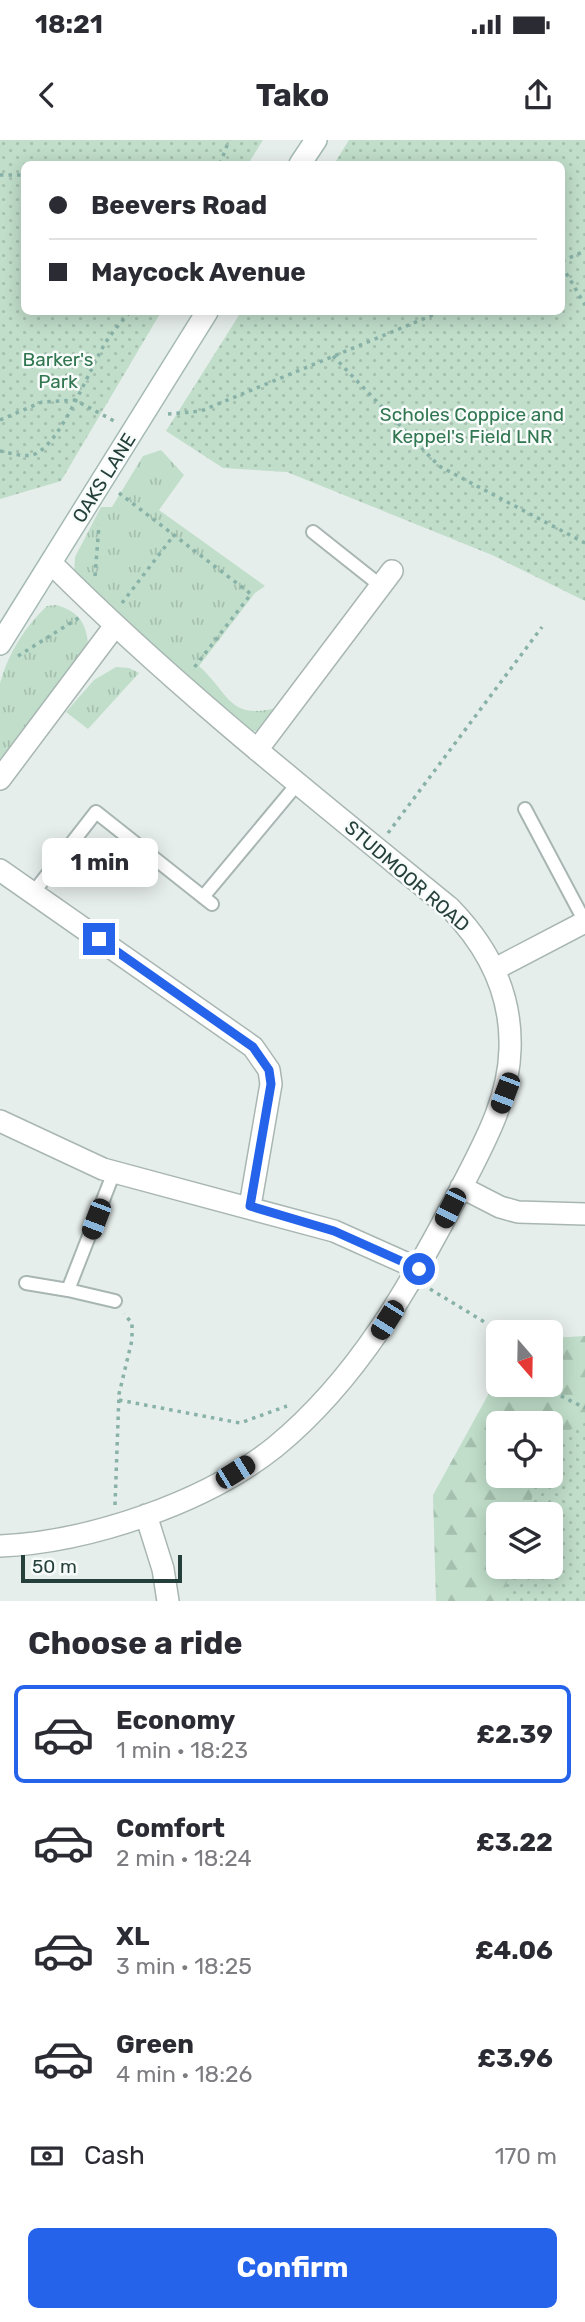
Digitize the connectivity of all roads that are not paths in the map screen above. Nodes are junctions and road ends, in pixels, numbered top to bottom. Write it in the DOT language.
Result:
graph roads {
  1 [pos="316,140"];
  2 [pos="302,161"];
  3 [pos="205,315"];
  4 [pos="313,532"];
  5 [pos="52,564"];
  6 [pos="387,578"];
  7 [pos="111,623"];
  8 [pos="5,651"];
  9 [pos="257,750"];
  10 [pos="0,779"];
  11 [pos="298,783"];
  12 [pos="525,809"];
  13 [pos="0,870"];
  14 [pos="33,893"];
  15 [pos="585,922"];
  16 [pos="495,969"];
  17 [pos="0,1121"];
  18 [pos="114,1172"];
  19 [pos="461,1187"];
  20 [pos="250,1206"];
  21 [pos="585,1214"];
  22 [pos="416,1274"];
  23 [pos="26,1283"];
  24 [pos="68,1290"];
  25 [pos="115,1301"];
  26 [pos="146,1515"];
  27 [pos="0,1546"];
  28 [pos="168,1601"];
  1 -- 2 [label="street"];
  3 -- 5 [label="street, OAKS LANE"];
  4 -- 6 [label="lane"];
  5 -- 7 [label="street, STUDMOOR ROAD"];
  5 -- 8 [label="street, OAKS LANE"];
  6 -- 9 [label="street"];
  7 -- 9 [label="street, STUDMOOR ROAD"];
  7 -- 10 [label="street"];
  9 -- 11 [label="street, STUDMOOR ROAD"];
  11 -- 14 [label="lane"];
  11 -- 16 [label="street, STUDMOOR ROAD"];
  12 -- 15 [label="lane"];
  13 -- 14 [label="street"];
  14 -- 20 [label="street"];
  15 -- 16 [label="street"];
  16 -- 19 [label="street, STUDMOOR ROAD"];
  17 -- 18 [label="street"];
  18 -- 20 [label="street"];
  18 -- 24 [label="lane"];
  19 -- 21 [label="street"];
  19 -- 22 [label="street, STUDMOOR ROAD"];
  20 -- 22 [label="street"];
  22 -- 26 [label="street, STUDMOOR ROAD"];
  23 -- 24 [label="lane"];
  24 -- 25 [label="lane"];
  26 -- 27 [label="street, STUDMOOR ROAD"];
  26 -- 28 [label="street"];
}
